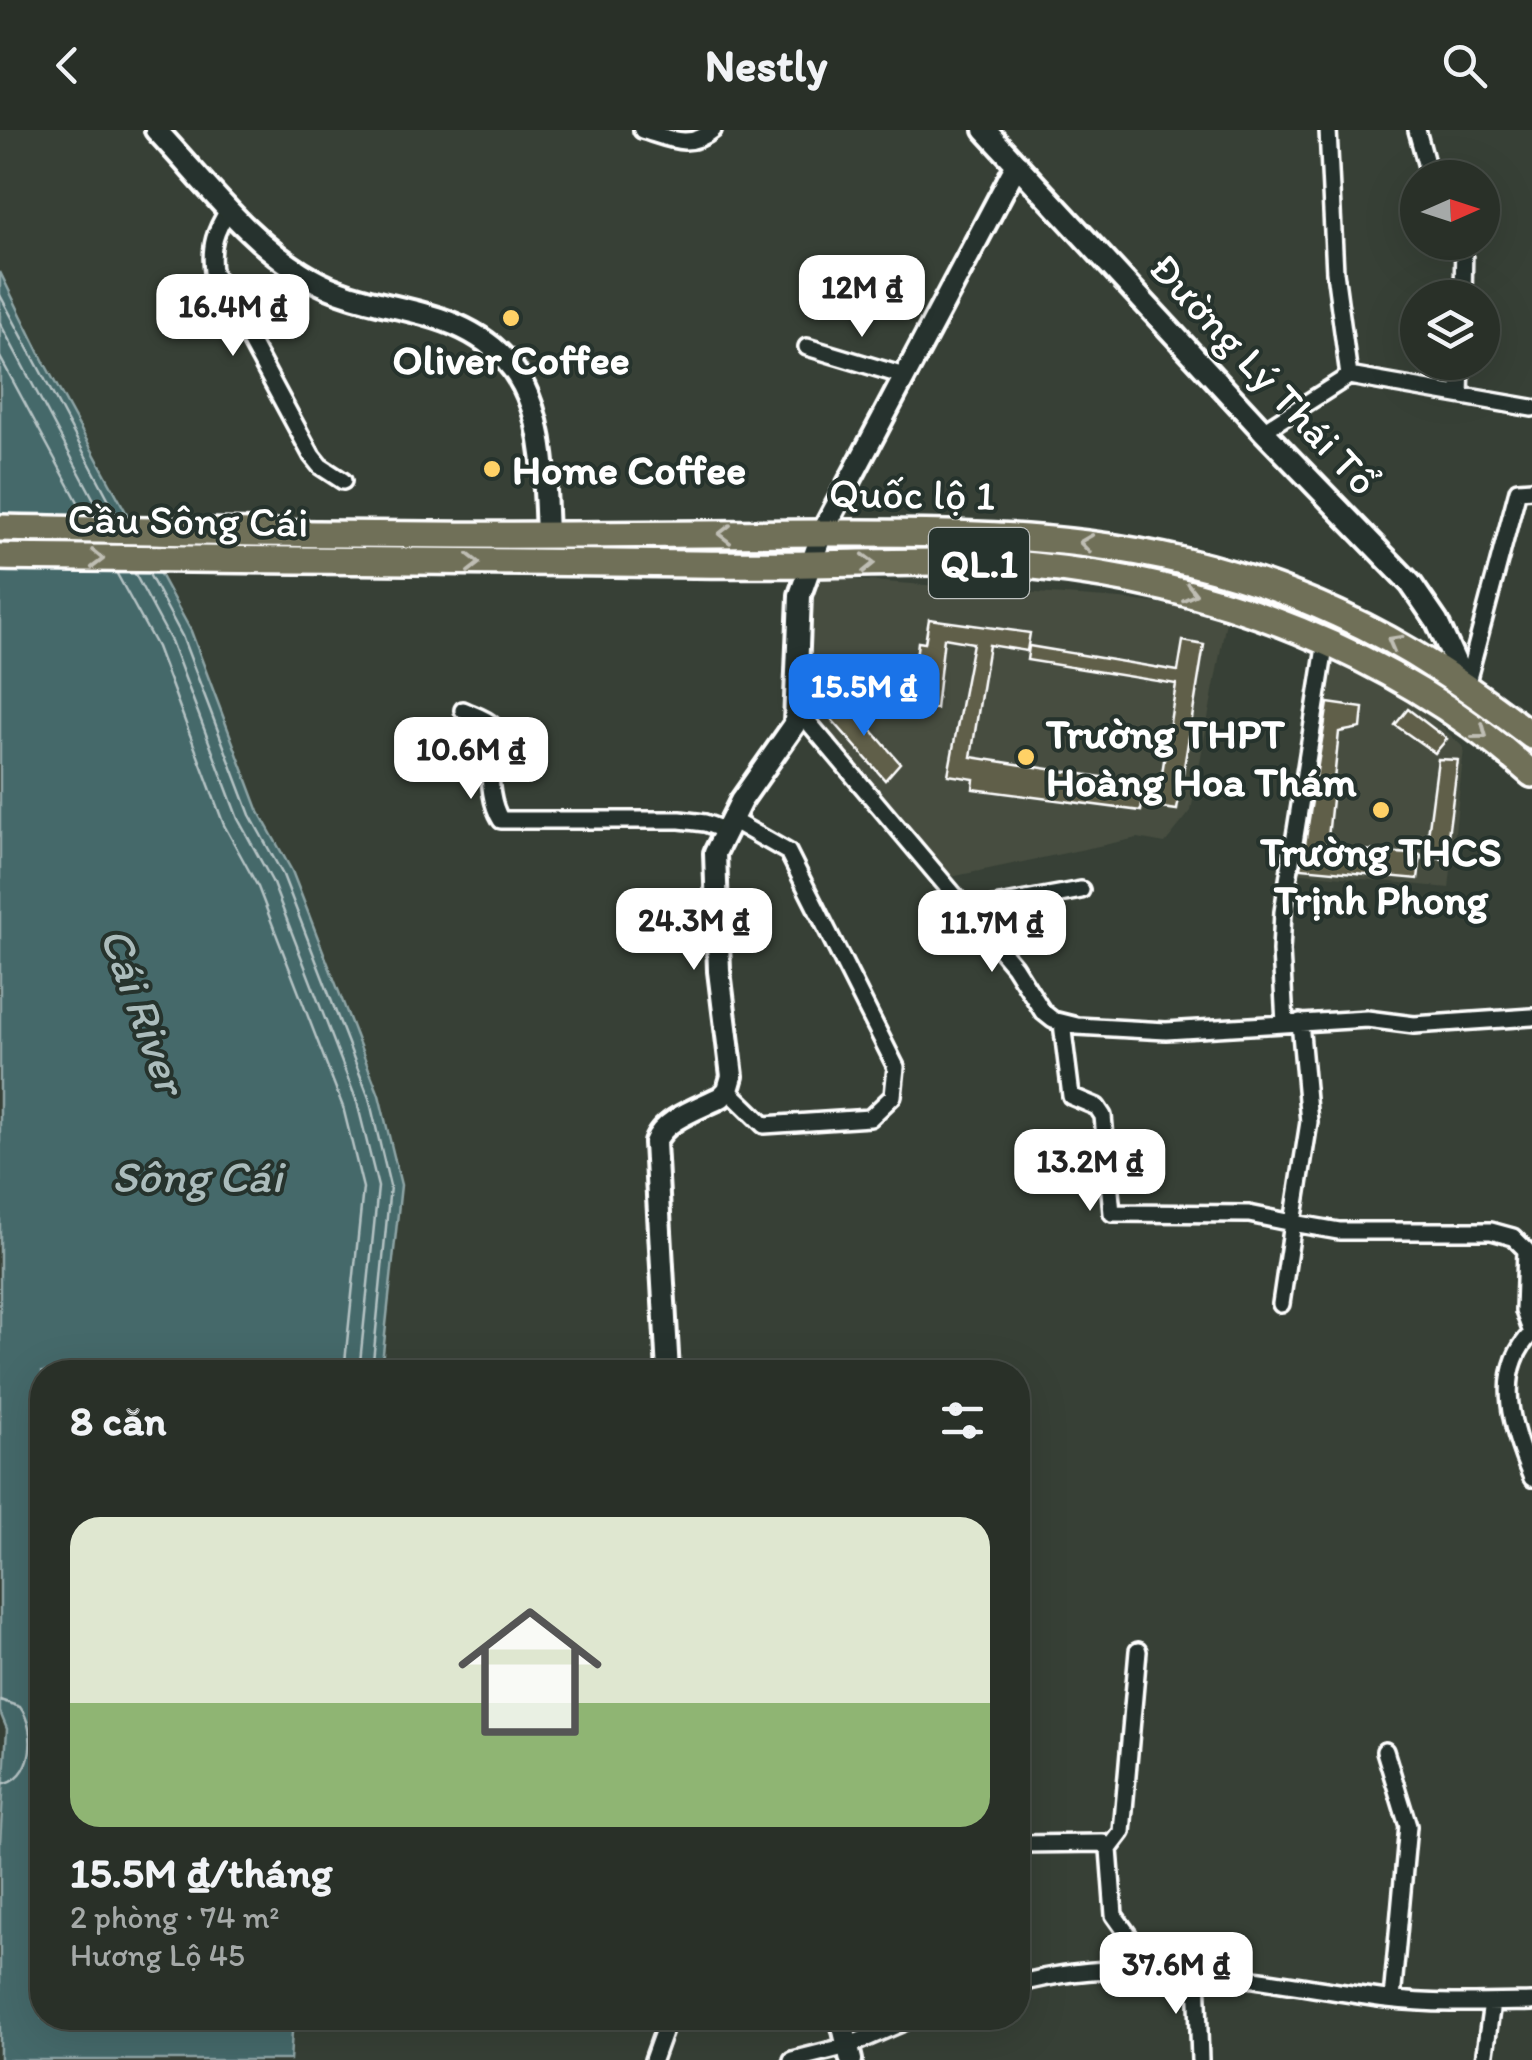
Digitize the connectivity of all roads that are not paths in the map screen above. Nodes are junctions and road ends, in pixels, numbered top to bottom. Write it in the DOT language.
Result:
graph roads {
  1 [pos="156,130"];
  2 [pos="642,130"];
  3 [pos="713,130"];
  4 [pos="985,130"];
  5 [pos="1328,130"];
  6 [pos="1416,130"];
  7 [pos="1425,160"];
  8 [pos="1017,164"];
  9 [pos="229,209"];
  10 [pos="807,347"];
  11 [pos="904,376"];
  12 [pos="1349,376"];
  13 [pos="1460,380"];
  14 [pos="1460,395"];
  15 [pos="1532,408"];
  16 [pos="1263,431"];
  17 [pos="343,480"];
  18 [pos="1532,490"];
  19 [pos="0,528"];
  20 [pos="822,533"];
  21 [pos="363,534"];
  22 [pos="547,535"];
  23 [pos="0,557"];
  24 [pos="375,563"];
  25 [pos="809,564"];
  26 [pos="1326,640"];
  27 [pos="1466,686"];
  28 [pos="463,710"];
  29 [pos="798,710"];
  30 [pos="1532,736"];
  31 [pos="1532,774"];
  32 [pos="727,824"];
  33 [pos="1081,890"];
  34 [pos="967,912"];
  35 [pos="1532,1017"];
  36 [pos="1292,1022"];
  37 [pos="1062,1023"];
  38 [pos="728,1090"];
  39 [pos="1293,1223"];
  40 [pos="1529,1250"];
  41 [pos="1281,1304"];
  42 [pos="1532,1333"];
  43 [pos="667,1360"];
  44 [pos="1532,1478"];
  45 [pos="1138,1651"];
  46 [pos="1385,1752"];
  47 [pos="1030,1844"];
  48 [pos="1109,1849"];
  49 [pos="1135,1967"];
  50 [pos="1197,1973"];
  51 [pos="1030,1982"];
  52 [pos="1392,2000"];
  53 [pos="1532,2002"];
  54 [pos="1492,2003"];
  55 [pos="664,2030"];
  56 [pos="891,2030"];
  57 [pos="849,2053"];
  58 [pos="653,2060"];
  59 [pos="792,2060"];
  60 [pos="1200,2060"];
  61 [pos="1484,2060"];
  1 -- 9 [label="street"];
  2 -- 3 [label="street"];
  4 -- 8 [label="street, Đường Lý Thái Tổ"];
  5 -- 12 [label="street"];
  6 -- 7 [label="street"];
  8 -- 11 [label="street"];
  8 -- 16 [label="street, Đường Lý Thái Tổ"];
  9 -- 17 [label="street"];
  9 -- 22 [label="street"];
  10 -- 11 [label="street"];
  11 -- 20 [label="street"];
  12 -- 14 [label="street"];
  12 -- 16 [label="street"];
  13 -- 14 [label="street"];
  14 -- 15 [label="street"];
  16 -- 27 [label="street, Đường Lý Thái Tổ"];
  18 -- 27 [label="street"];
  19 -- 21 [label="highway, Cầu Sông Cái / QL.1"];
  20 -- 22 [label="highway, Quốc lộ 1 / QL.1, one-way"];
  20 -- 25 [label="street"];
  27 -- 20 [label="highway, Quốc lộ 1 / QL.1, one-way"];
  21 -- 22 [label="highway, Quốc lộ 1 / QL.1"];
  23 -- 24 [label="highway, Cầu Sông Cái / QL.1, one-way"];
  24 -- 25 [label="highway, Quốc lộ 1 / QL.1, one-way"];
  25 -- 26 [label="highway, Quốc lộ 1 / QL.1, one-way"];
  25 -- 29 [label="street"];
  26 -- 31 [label="highway, Quốc lộ 1 / QL.1, one-way"];
  26 -- 36 [label="street"];
  27 -- 30 [label="highway, Quốc lộ 1 / QL.1"];
  28 -- 32 [label="street"];
  29 -- 32 [label="street"];
  29 -- 34 [label="street"];
  32 -- 38 [label="street"];
  32 -- 38 [label="street"];
  33 -- 34 [label="street"];
  34 -- 37 [label="street"];
  35 -- 36 [label="street"];
  36 -- 37 [label="street"];
  36 -- 39 [label="street"];
  37 -- 39 [label="street"];
  38 -- 43 [label="street"];
  39 -- 40 [label="street"];
  39 -- 41 [label="street"];
  40 -- 42 [label="street"];
  42 -- 44 [label="street"];
  45 -- 48 [label="street"];
  46 -- 52 [label="street"];
  47 -- 48 [label="street"];
  48 -- 49 [label="street"];
  49 -- 50 [label="street"];
  49 -- 51 [label="street"];
  50 -- 52 [label="street"];
  50 -- 60 [label="street"];
  52 -- 54 [label="street"];
  53 -- 54 [label="street"];
  54 -- 61 [label="street"];
  55 -- 58 [label="street"];
  56 -- 57 [label="street"];
  57 -- 59 [label="street"];
}
